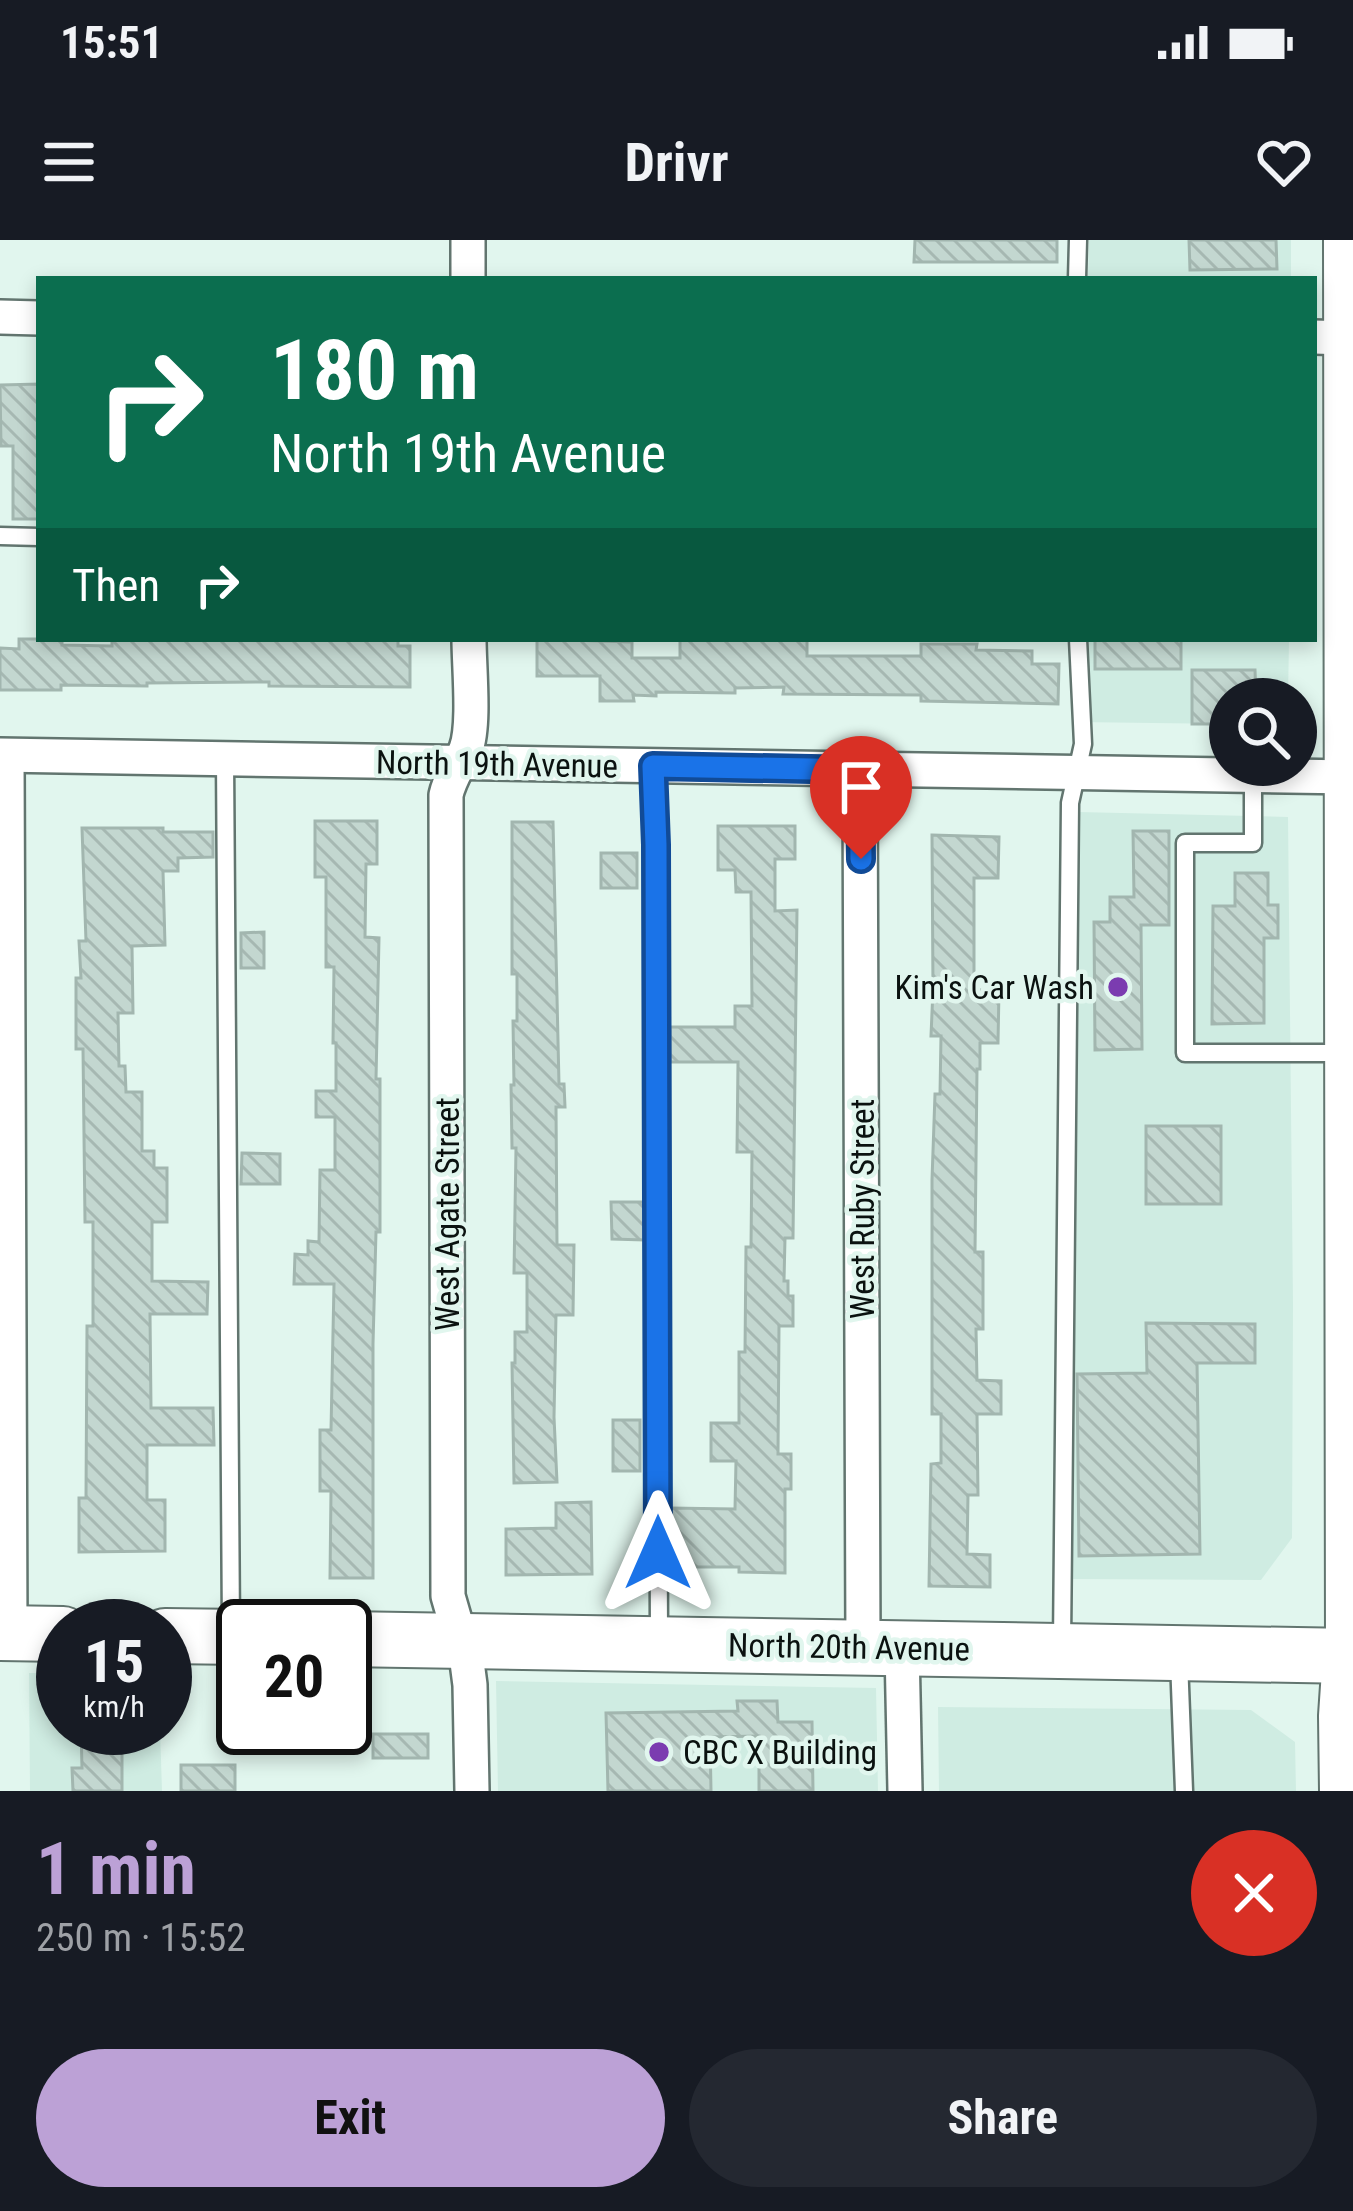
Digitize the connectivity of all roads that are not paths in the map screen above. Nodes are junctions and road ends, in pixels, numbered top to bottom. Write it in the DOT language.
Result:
graph roads {
  1 [pos="468,240"];
  2 [pos="1078,240"];
  3 [pos="1348,240"];
  4 [pos="468,276"];
  5 [pos="1077,276"];
  6 [pos="0,317"];
  7 [pos="36,318"];
  8 [pos="1331,338"];
  9 [pos="0,536"];
  10 [pos="36,537"];
  11 [pos="469,642"];
  12 [pos="1078,642"];
  13 [pos="4,756"];
  14 [pos="225,759"];
  15 [pos="458,763"];
  16 [pos="653,766"];
  17 [pos="860,770"];
  18 [pos="1076,773"];
  19 [pos="1209,775"];
  20 [pos="1317,777"];
  21 [pos="1351,777"];
  22 [pos="1253,786"];
  23 [pos="1349,1053"];
  24 [pos="1352,1427"];
  25 [pos="236,1599"];
  26 [pos="5,1633"];
  27 [pos="36,1634"];
  28 [pos="372,1639"];
  29 [pos="460,1641"];
  30 [pos="659,1644"];
  31 [pos="883,1648"];
  32 [pos="1061,1651"];
  33 [pos="1179,1653"];
  34 [pos="1352,1656"];
  35 [pos="472,1791"];
  36 [pos="904,1791"];
  37 [pos="1184,1791"];
  38 [pos="1347,1791"];
  1 -- 4 [label="street"];
  2 -- 5 [label="lane"];
  3 -- 8 [label="main road"];
  6 -- 7 [label="street"];
  8 -- 21 [label="main road"];
  9 -- 10 [label="lane"];
  11 -- 15 [label="street, West Agate Street"];
  12 -- 18 [label="lane"];
  13 -- 14 [label="street, North 19th Avenue"];
  13 -- 26 [label="street"];
  14 -- 15 [label="street, North 19th Avenue"];
  14 -- 25 [label="lane"];
  15 -- 16 [label="street, North 19th Avenue"];
  15 -- 29 [label="street, West Agate Street"];
  16 -- 17 [label="street, North 19th Avenue"];
  16 -- 30 [label="lane"];
  17 -- 18 [label="street, North 19th Avenue"];
  17 -- 31 [label="street, West Ruby Street"];
  18 -- 19 [label="street, North 19th Avenue"];
  18 -- 32 [label="lane"];
  20 -- 21 [label="street, North 19th Avenue"];
  21 -- 23 [label="main road"];
  22 -- 23 [label="lane"];
  23 -- 24 [label="main road"];
  24 -- 34 [label="main road"];
  26 -- 27 [label="main road"];
  28 -- 29 [label="main road, North 20th Avenue"];
  29 -- 30 [label="main road, North 20th Avenue"];
  29 -- 35 [label="street, West Agate Street"];
  30 -- 31 [label="main road, North 20th Avenue"];
  31 -- 32 [label="main road, North 20th Avenue"];
  31 -- 36 [label="street, West Ruby Street"];
  32 -- 33 [label="main road, North 20th Avenue"];
  33 -- 34 [label="main road, North 20th Avenue"];
  33 -- 37 [label="lane"];
  34 -- 38 [label="main road"];
}
